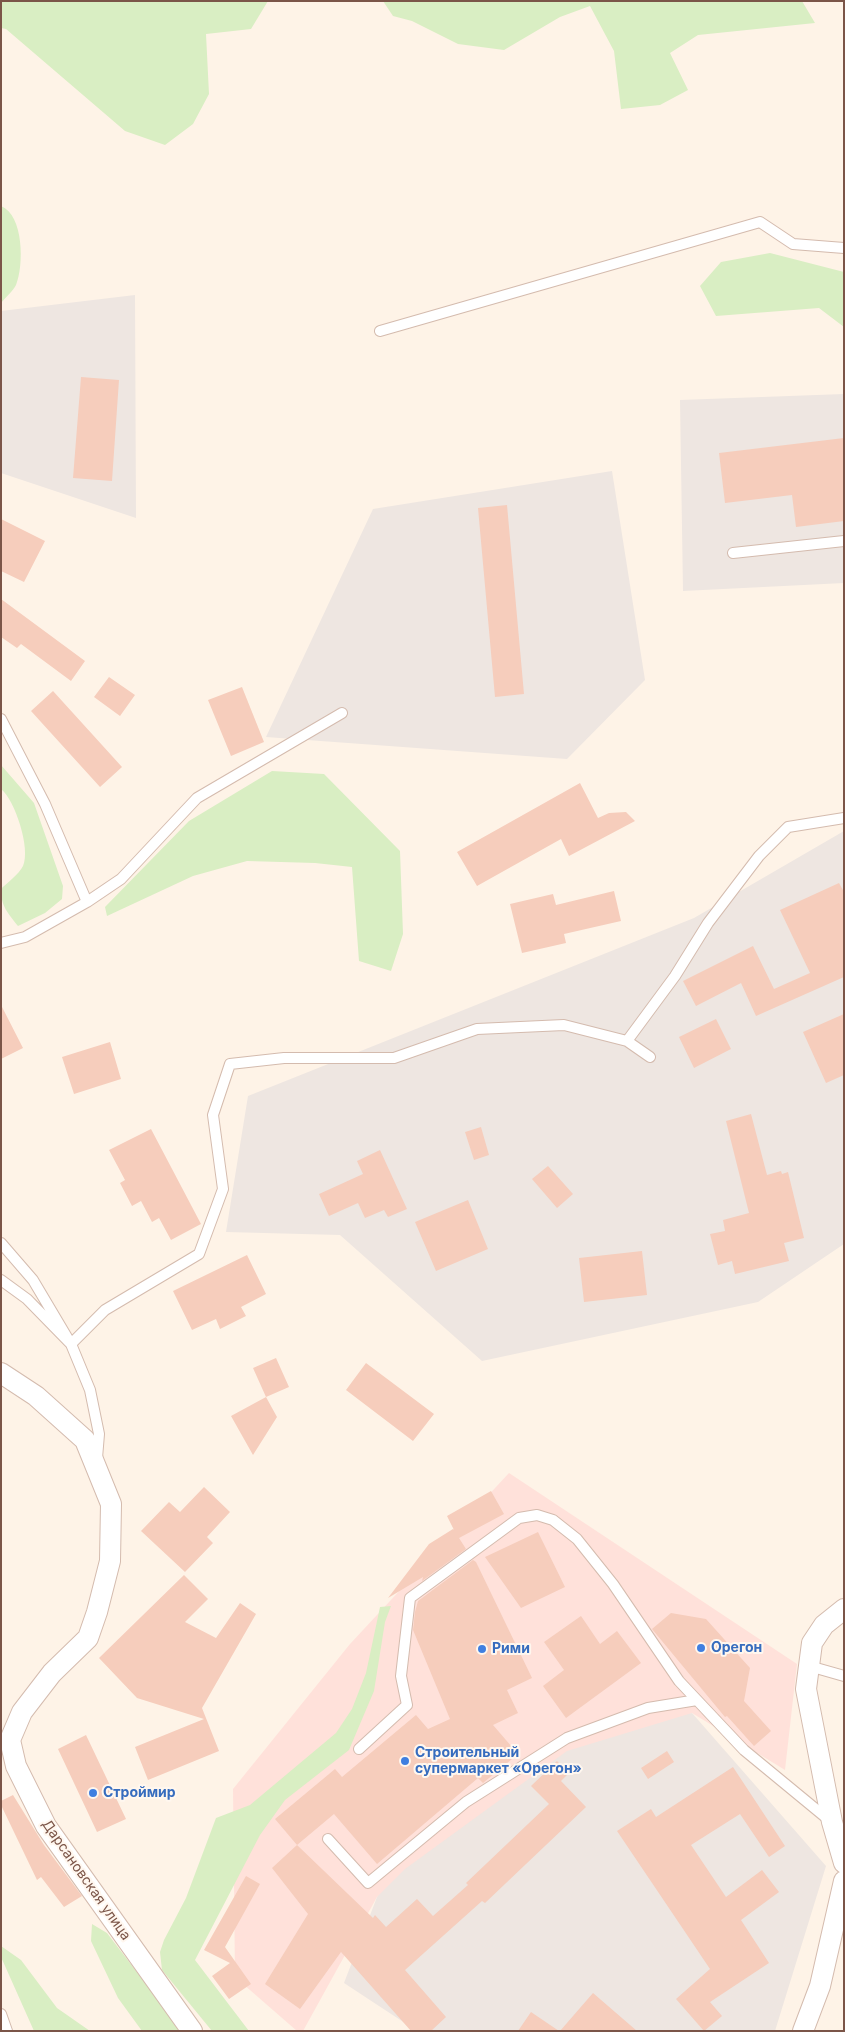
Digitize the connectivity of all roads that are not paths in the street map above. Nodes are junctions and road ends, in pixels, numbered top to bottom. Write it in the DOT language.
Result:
graph roads {
  1 [pos="844,248"];
  2 [pos="380,331"];
  3 [pos="844,541"];
  4 [pos="734,553"];
  5 [pos="342,713"];
  6 [pos="1,719"];
  7 [pos="844,818"];
  8 [pos="87,902"];
  9 [pos="1,943"];
  10 [pos="627,1041"];
  11 [pos="650,1057"];
  12 [pos="1,1243"];
  13 [pos="1,1280"];
  14 [pos="71,1344"];
  15 [pos="1,1373"];
  16 [pos="96,1468"];
  17 [pos="844,1609"];
  18 [pos="809,1666"];
  19 [pos="844,1676"];
  20 [pos="697,1700"];
  21 [pos="6,1740"];
  22 [pos="359,1749"];
  23 [pos="832,1822"];
  24 [pos="328,1839"];
  25 [pos="844,1863"];
  26 [pos="844,1881"];
  27 [pos="1,2014"];
  28 [pos="7,2031"];
  29 [pos="192,2031"];
  30 [pos="803,2031"];
  1 -- 2 [label="lane"];
  3 -- 4 [label="lane"];
  5 -- 8 [label="lane"];
  6 -- 8 [label="lane"];
  7 -- 10 [label="lane"];
  8 -- 9 [label="lane"];
  10 -- 11 [label="lane"];
  10 -- 14 [label="lane"];
  12 -- 14 [label="lane"];
  13 -- 14 [label="lane"];
  14 -- 16 [label="lane"];
  15 -- 16 [label="street, Дарсановская улица"];
  16 -- 21 [label="street, Дарсановская улица"];
  17 -- 18 [label="street"];
  18 -- 19 [label="lane"];
  18 -- 23 [label="street"];
  20 -- 22 [label="lane"];
  20 -- 23 [label="lane"];
  20 -- 24 [label="lane"];
  21 -- 29 [label="street, Дарсановская улица"];
  23 -- 25 [label="street"];
  26 -- 30 [label="street"];
  27 -- 28 [label="lane"];
}
